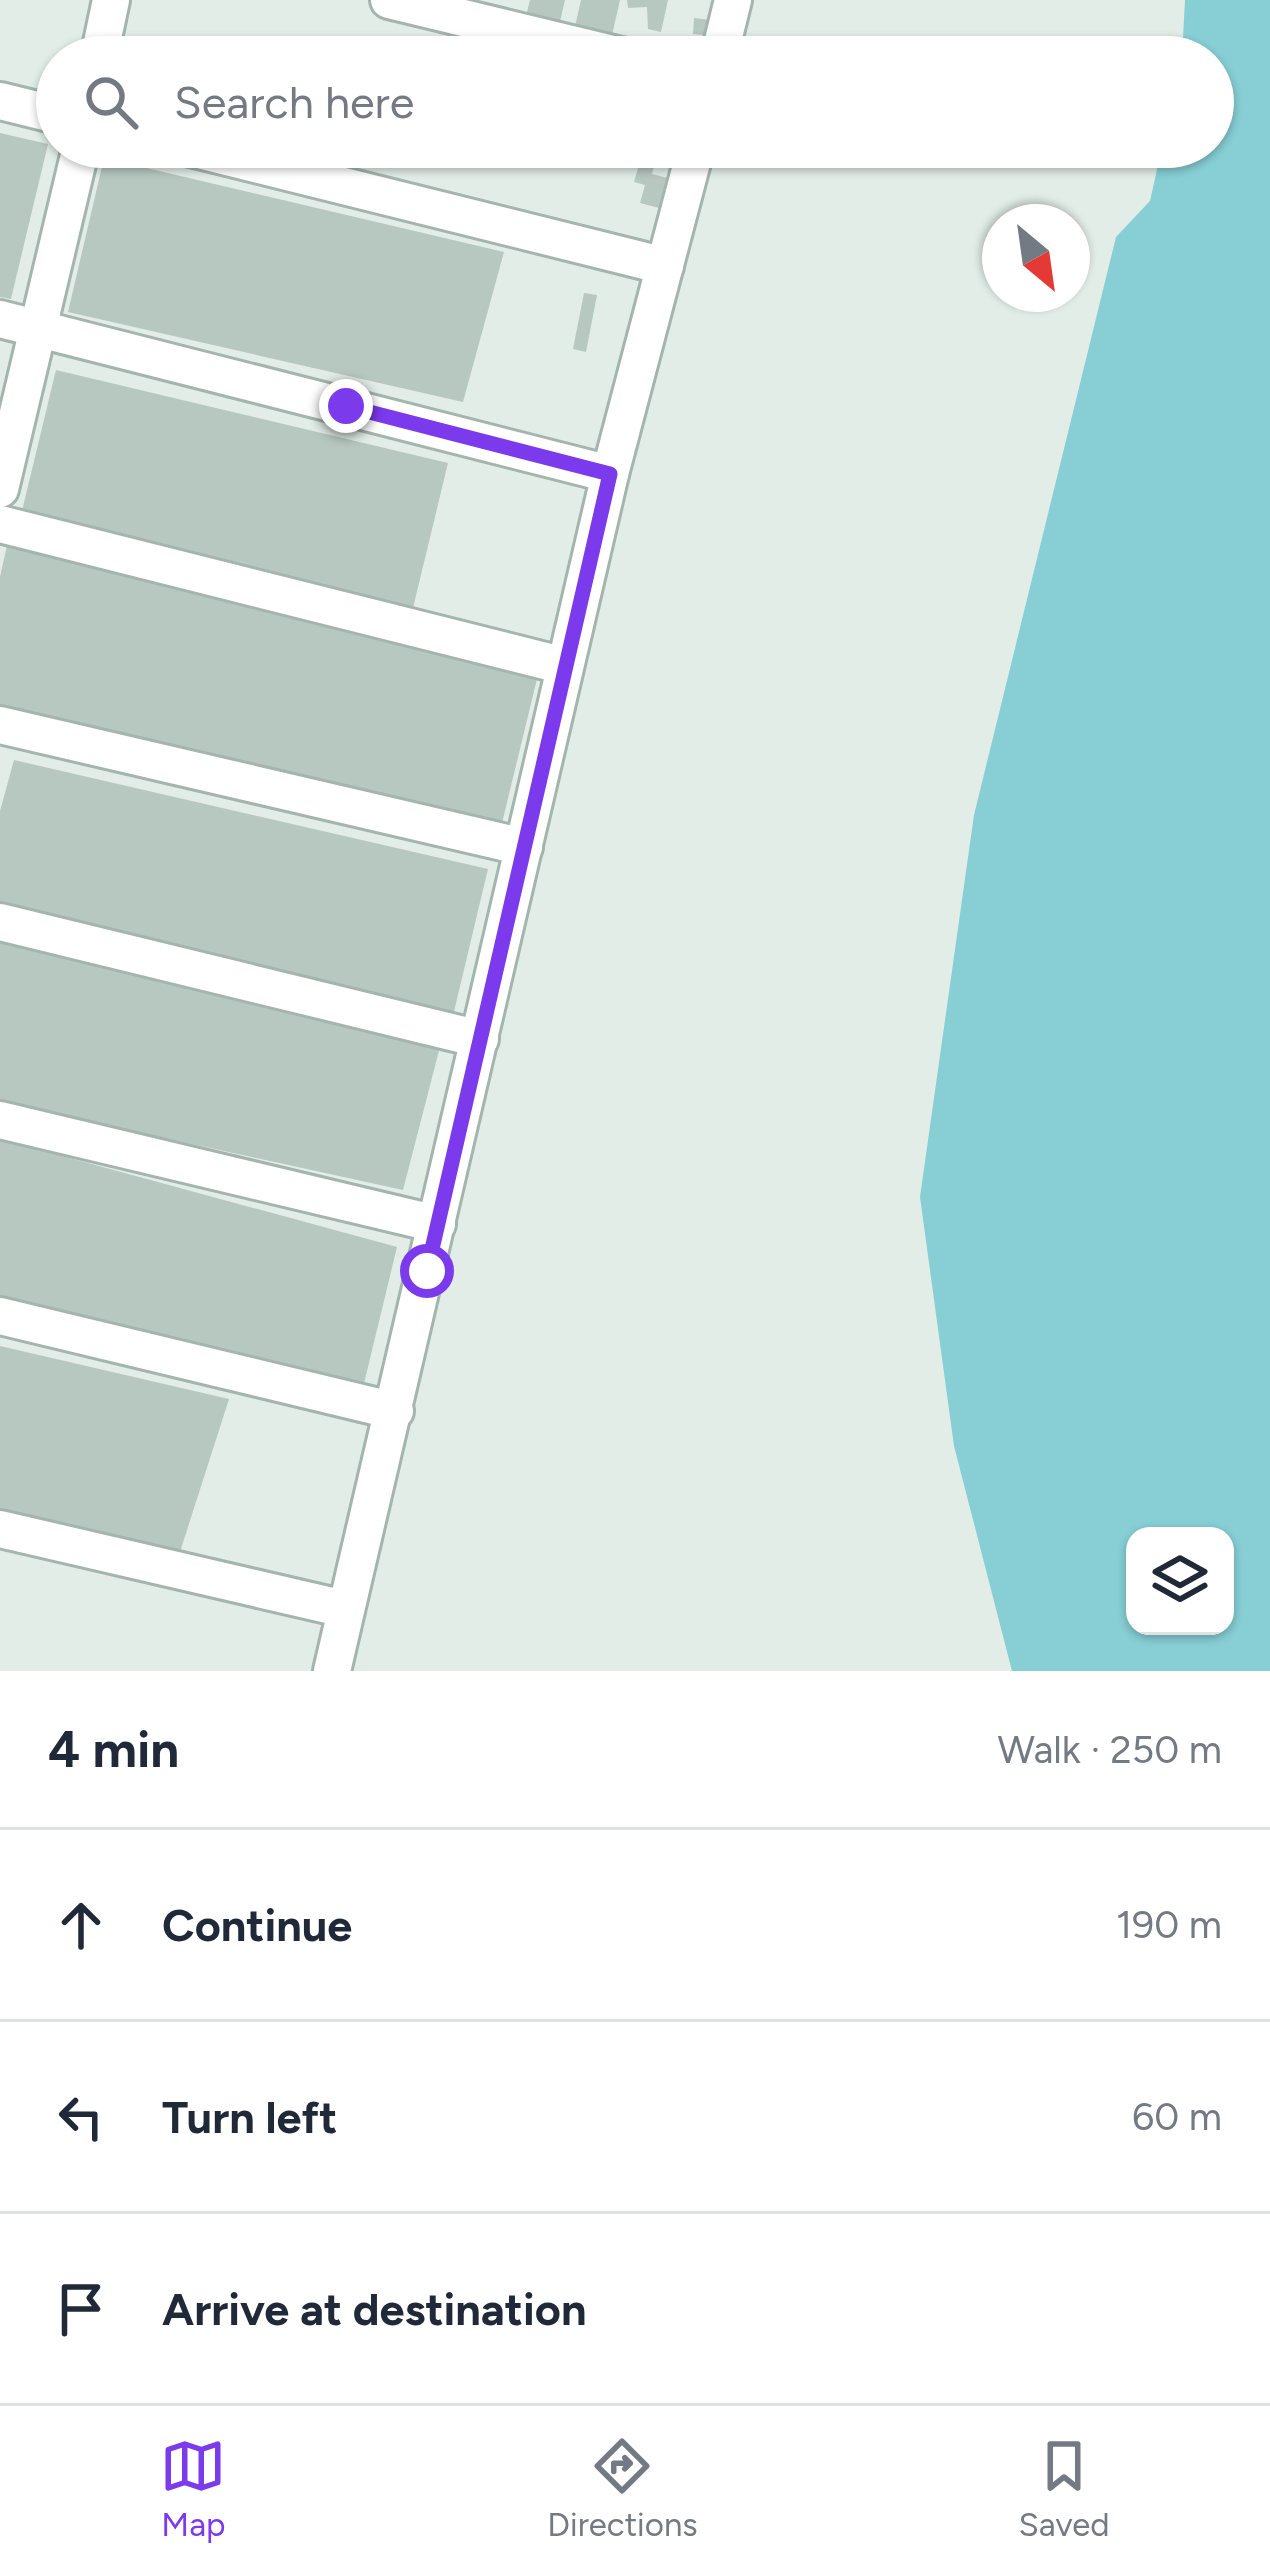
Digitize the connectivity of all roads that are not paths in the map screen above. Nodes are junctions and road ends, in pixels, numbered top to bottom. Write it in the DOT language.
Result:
graph roads {
  1 [pos="111,0"];
  2 [pos="389,0"];
  3 [pos="733,0"];
  4 [pos="103,36"];
  5 [pos="538,36"];
  6 [pos="724,36"];
  7 [pos="0,101"];
  8 [pos="36,110"];
  9 [pos="76,168"];
  10 [pos="271,168"];
  11 [pos="691,168"];
  12 [pos="665,266"];
  13 [pos="0,319"];
  14 [pos="38,328"];
  15 [pos="610,474"];
  16 [pos="0,489"];
  17 [pos="0,524"];
  18 [pos="566,666"];
  19 [pos="0,725"];
  20 [pos="524,847"];
  21 [pos="0,922"];
  22 [pos="480,1039"];
  23 [pos="0,1120"];
  24 [pos="437,1225"];
  25 [pos="0,1316"];
  26 [pos="395,1412"];
  27 [pos="0,1529"];
  28 [pos="345,1610"];
  29 [pos="332,1671"];
  1 -- 4 [label="street"];
  2 -- 5 [label="street"];
  3 -- 6 [label="street"];
  7 -- 8 [label="street"];
  9 -- 14 [label="street"];
  10 -- 12 [label="street"];
  11 -- 12 [label="street"];
  12 -- 15 [label="street"];
  13 -- 14 [label="street"];
  14 -- 15 [label="street"];
  14 -- 16 [label="street"];
  15 -- 18 [label="street"];
  17 -- 18 [label="street"];
  18 -- 20 [label="street"];
  19 -- 20 [label="street"];
  20 -- 22 [label="street"];
  21 -- 22 [label="street"];
  22 -- 24 [label="street"];
  23 -- 24 [label="street"];
  24 -- 26 [label="street"];
  25 -- 26 [label="street"];
  26 -- 28 [label="street"];
  27 -- 28 [label="street"];
  28 -- 29 [label="street"];
}
